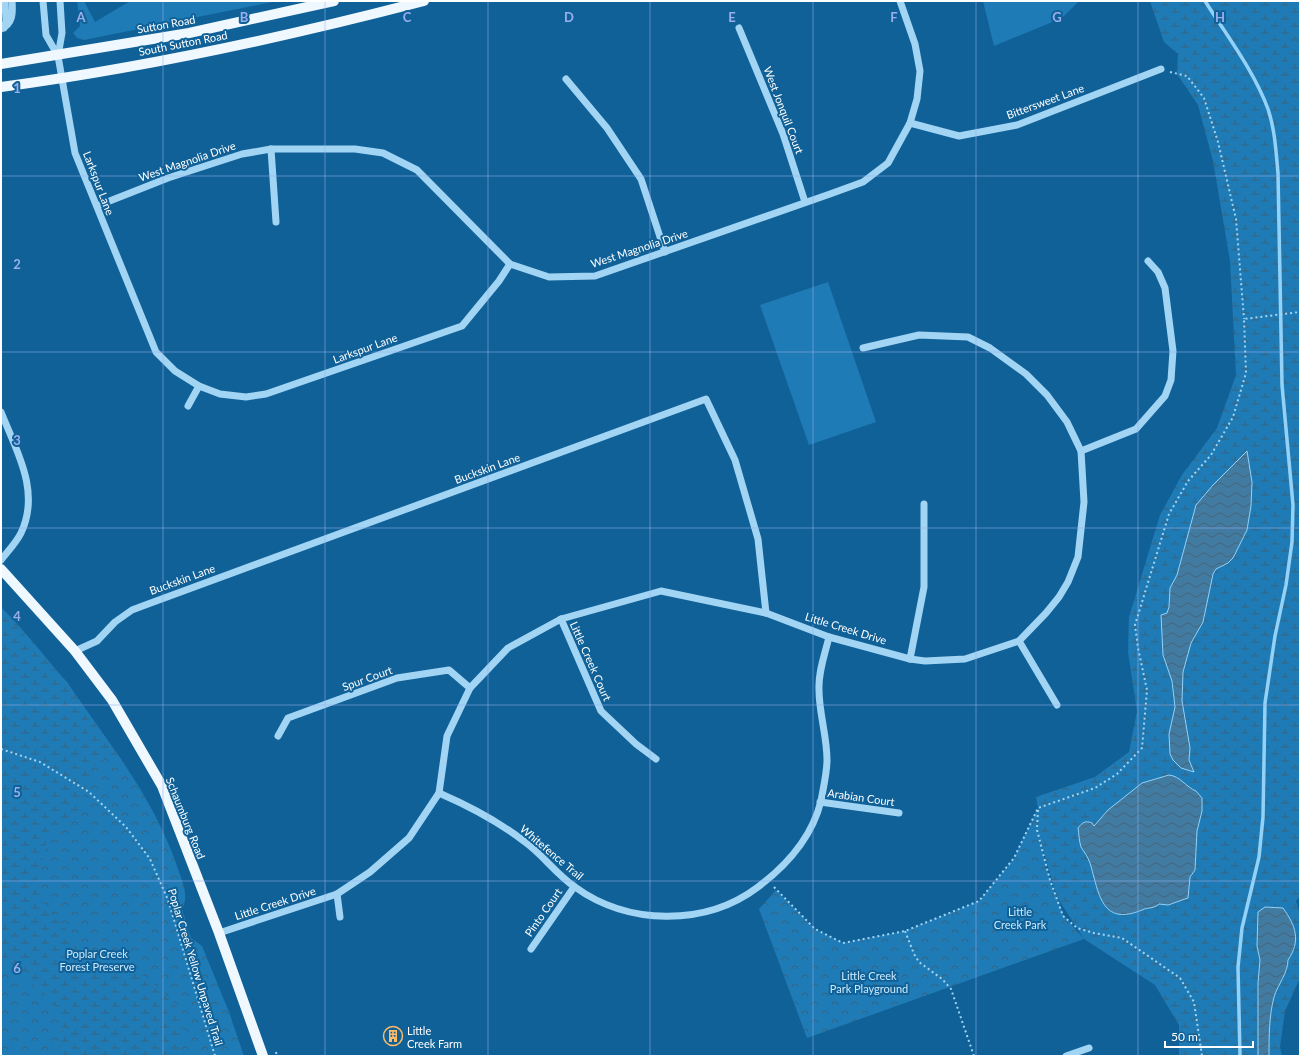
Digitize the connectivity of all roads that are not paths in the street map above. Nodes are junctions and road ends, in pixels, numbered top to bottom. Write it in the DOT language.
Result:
graph roads {
  1 [pos="43,1"];
  2 [pos="60,1"];
  3 [pos="334,1"];
  4 [pos="424,1"];
  5 [pos="900,1"];
  6 [pos="9,2"];
  7 [pos="738,28"];
  8 [pos="2,29"];
  9 [pos="58,56"];
  10 [pos="1,64"];
  11 [pos="1161,69"];
  12 [pos="62,77"];
  13 [pos="566,79"];
  14 [pos="1,87"];
  15 [pos="910,124"];
  16 [pos="271,149"];
  17 [pos="805,202"];
  18 [pos="97,206"];
  19 [pos="276,222"];
  20 [pos="665,252"];
  21 [pos="1148,261"];
  22 [pos="510,264"];
  23 [pos="863,348"];
  24 [pos="199,386"];
  25 [pos="188,406"];
  26 [pos="1,412"];
  27 [pos="1081,451"];
  28 [pos="924,504"];
  29 [pos="1,560"];
  30 [pos="1,570"];
  31 [pos="766,613"];
  32 [pos="561,619"];
  33 [pos="829,637"];
  34 [pos="1019,641"];
  35 [pos="74,650"];
  36 [pos="910,659"];
  37 [pos="470,688"];
  38 [pos="1057,705"];
  39 [pos="278,736"];
  40 [pos="656,759"];
  41 [pos="438,793"];
  42 [pos="820,802"];
  43 [pos="899,813"];
  44 [pos="574,887"];
  45 [pos="337,894"];
  46 [pos="340,917"];
  47 [pos="219,933"];
  48 [pos="531,949"];
  49 [pos="1089,1048"];
  50 [pos="263,1056"];
  51 [pos="1066,1056"];
  1 -- 9 [label="street"];
  2 -- 9 [label="street"];
  3 -- 9 [label="main road, Sutton Road"];
  4 -- 12 [label="main road, South Sutton Road"];
  5 -- 15 [label="street, West Magnolia Drive"];
  6 -- 8 [label="street"];
  7 -- 17 [label="street, West Jonquil Court"];
  9 -- 10 [label="main road, Sutton Road"];
  9 -- 12 [label="street, Larkspur Lane"];
  11 -- 15 [label="street, Bittersweet Lane"];
  12 -- 14 [label="main road"];
  12 -- 18 [label="street, Larkspur Lane"];
  13 -- 20 [label="street"];
  15 -- 17 [label="street, West Magnolia Drive"];
  16 -- 18 [label="street, West Magnolia Drive"];
  16 -- 19 [label="street"];
  16 -- 22 [label="street, West Magnolia Drive"];
  17 -- 20 [label="street, West Magnolia Drive"];
  18 -- 24 [label="street, Larkspur Lane"];
  20 -- 22 [label="street, West Magnolia Drive"];
  21 -- 27 [label="street"];
  22 -- 24 [label="street, Larkspur Lane"];
  23 -- 27 [label="street, Little Creek Drive"];
  24 -- 25 [label="street"];
  26 -- 29 [label="street"];
  27 -- 34 [label="street, Little Creek Drive"];
  28 -- 36 [label="street"];
  30 -- 35 [label="main road, Schaumburg Road"];
  31 -- 32 [label="street, Little Creek Drive"];
  31 -- 33 [label="street, Little Creek Drive"];
  31 -- 35 [label="street, Buckskin Lane"];
  32 -- 37 [label="street, Little Creek Drive"];
  32 -- 40 [label="street, Little Creek Court"];
  33 -- 36 [label="street, Little Creek Drive"];
  33 -- 42 [label="street, Whitefence Trail"];
  34 -- 36 [label="street, Little Creek Drive"];
  34 -- 38 [label="street"];
  35 -- 47 [label="main road, Schaumburg Road"];
  37 -- 39 [label="street, Spur Court"];
  37 -- 41 [label="street, Little Creek Drive"];
  41 -- 44 [label="street, Whitefence Trail"];
  41 -- 45 [label="street, Little Creek Drive"];
  42 -- 43 [label="street, Arabian Court"];
  42 -- 44 [label="street, Whitefence Trail"];
  44 -- 48 [label="street, Pinto Court"];
  45 -- 46 [label="street"];
  45 -- 47 [label="street, Little Creek Drive"];
  47 -- 50 [label="main road, Schaumburg Road"];
  49 -- 51 [label="street"];
}
